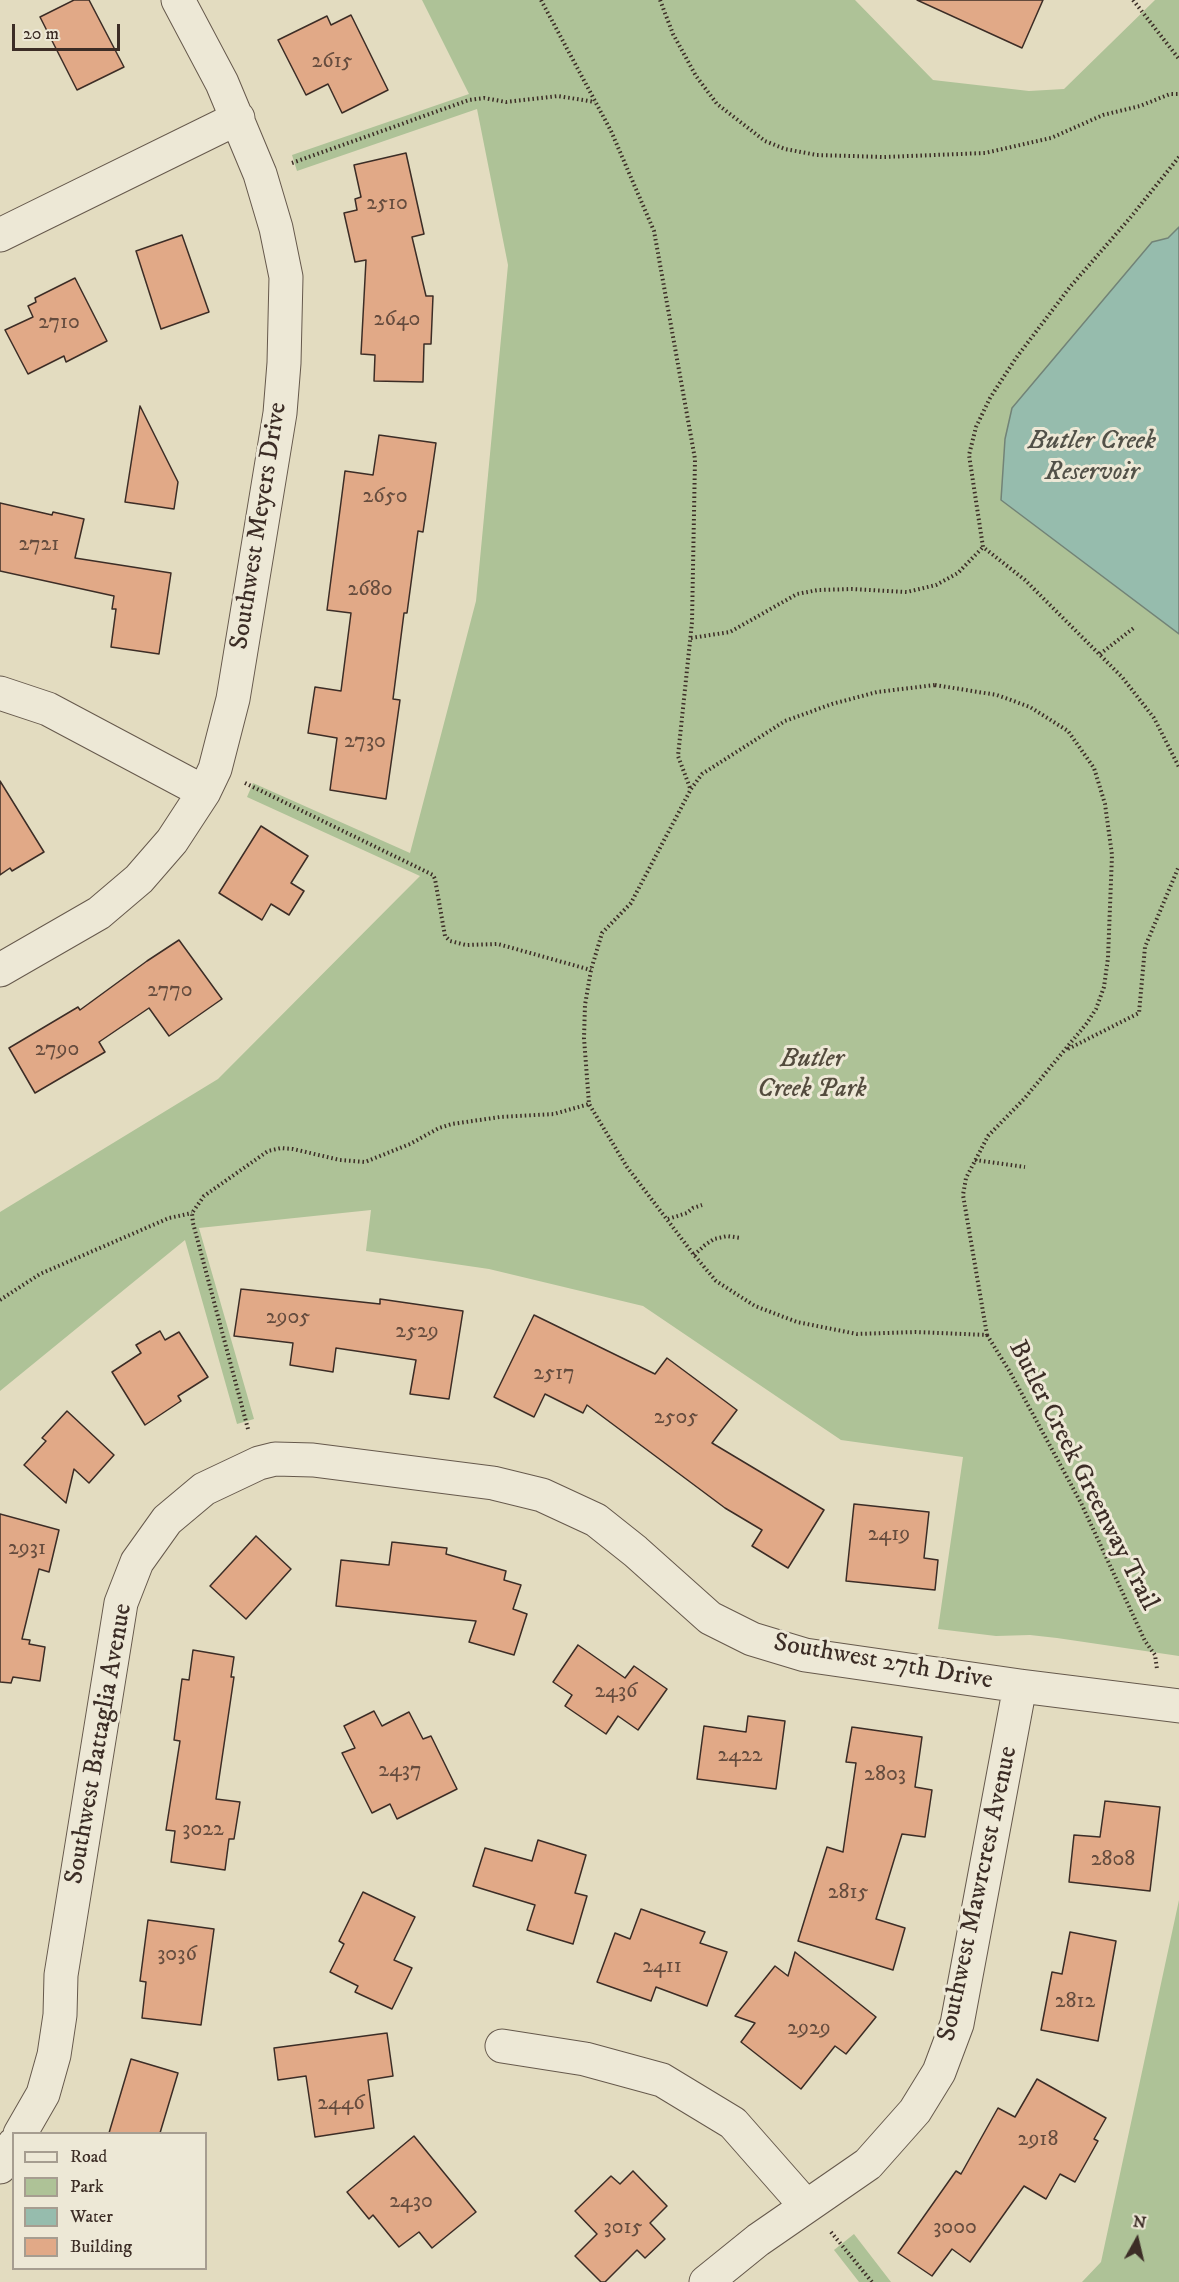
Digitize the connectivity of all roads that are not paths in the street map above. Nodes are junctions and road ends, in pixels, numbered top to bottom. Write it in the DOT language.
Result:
graph roads {
  1 [pos="178,0"];
  2 [pos="238,118"];
  3 [pos="0,235"];
  4 [pos="0,693"];
  5 [pos="210,780"];
  6 [pos="0,970"];
  7 [pos="313,1460"];
  8 [pos="1020,1686"];
  9 [pos="1166,1704"];
  10 [pos="502,2046"];
  11 [pos="21,2132"];
  12 [pos="12,2147"];
  13 [pos="0,2167"];
  14 [pos="806,2206"];
  15 [pos="706,2282"];
  1 -- 2 [label="street, Southwest Meyers Drive"];
  2 -- 3 [label="street"];
  2 -- 5 [label="street, Southwest Meyers Drive"];
  4 -- 5 [label="street"];
  5 -- 6 [label="street, Southwest Meyers Drive"];
  7 -- 8 [label="street, Southwest 27th Drive"];
  7 -- 11 [label="street, Southwest Battaglia Avenue"];
  8 -- 9 [label="street, Southwest 27th Drive"];
  8 -- 14 [label="street, Southwest Mawrcrest Avenue"];
  10 -- 14 [label="street"];
  12 -- 13 [label="street"];
  14 -- 15 [label="street, Southwest Mawrcrest Avenue"];
}
